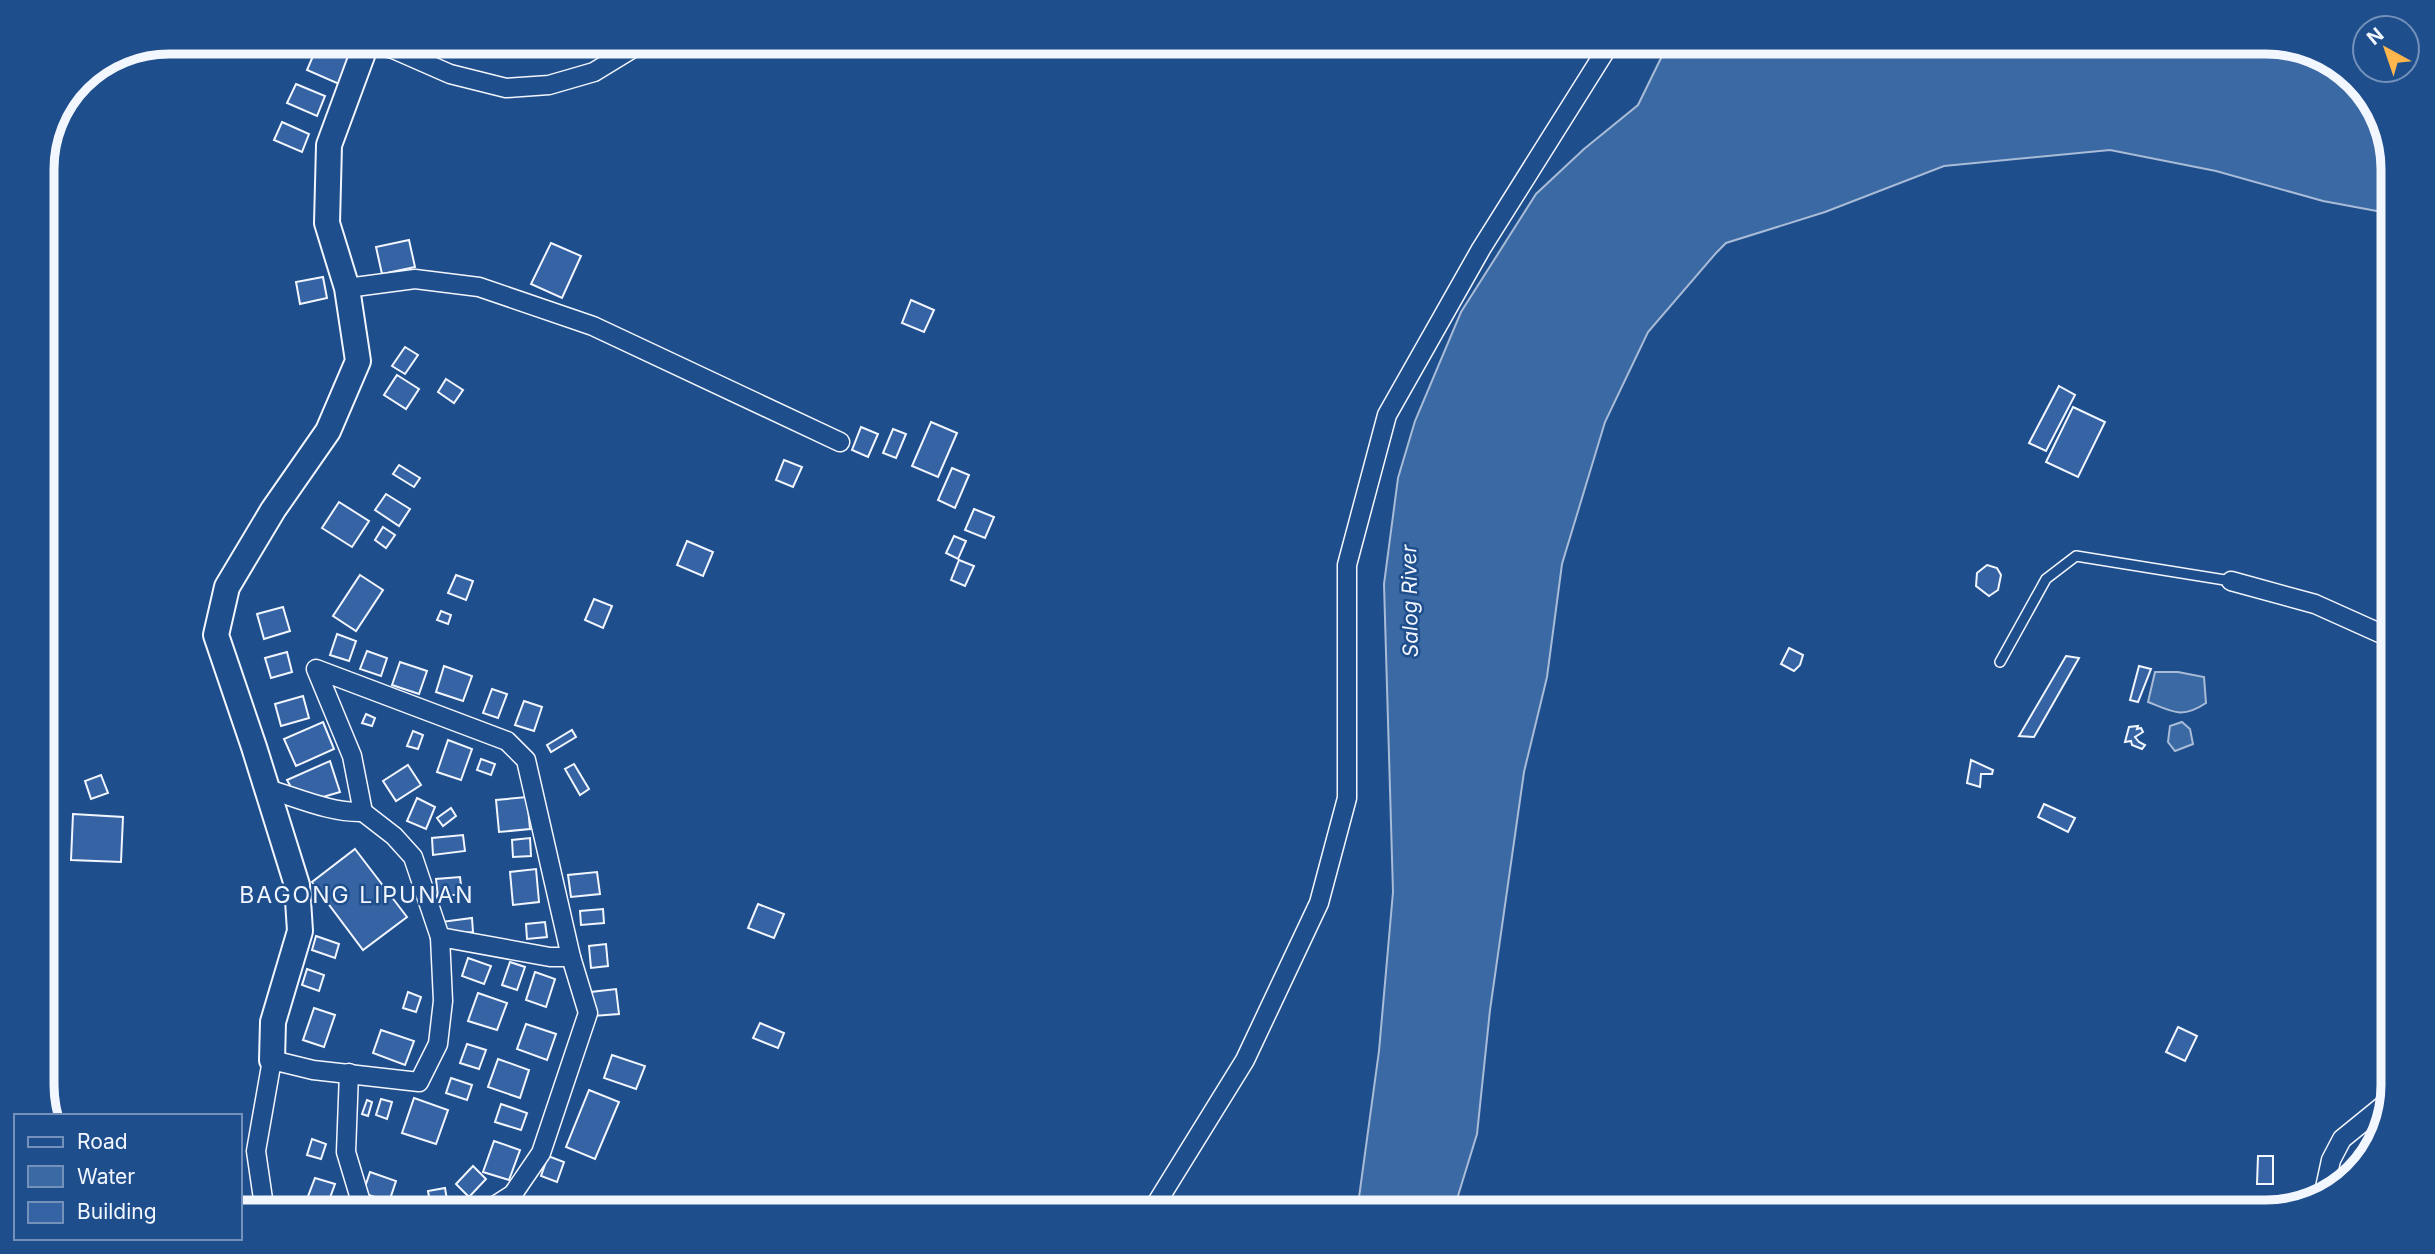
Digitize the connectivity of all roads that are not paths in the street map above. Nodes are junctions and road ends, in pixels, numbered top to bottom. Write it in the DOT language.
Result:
graph roads {
  1 [pos="363,54"];
  2 [pos="404,54"];
  3 [pos="623,54"];
  4 [pos="1603,54"];
  5 [pos="348,288"];
  6 [pos="840,442"];
  7 [pos="2231,581"];
  8 [pos="2381,634"];
  9 [pos="2000,662"];
  10 [pos="268,789"];
  11 [pos="362,813"];
  12 [pos="440,937"];
  13 [pos="571,957"];
  14 [pos="272,1060"];
  15 [pos="349,1073"];
  16 [pos="2379,1109"];
  17 [pos="2326,1182"];
  18 [pos="263,1200"];
  19 [pos="360,1200"];
  20 [pos="504,1200"];
  21 [pos="1158,1200"];
  1 -- 5 [label="street"];
  2 -- 3 [label="street"];
  4 -- 21 [label="street"];
  5 -- 6 [label="street"];
  5 -- 10 [label="street"];
  7 -- 8 [label="street"];
  7 -- 9 [label="lane"];
  10 -- 11 [label="street"];
  10 -- 14 [label="street"];
  11 -- 12 [label="street"];
  11 -- 13 [label="street"];
  12 -- 13 [label="street"];
  12 -- 15 [label="street"];
  13 -- 20 [label="street"];
  14 -- 15 [label="street"];
  14 -- 18 [label="street"];
  15 -- 19 [label="street"];
  16 -- 17 [label="street"];
}
